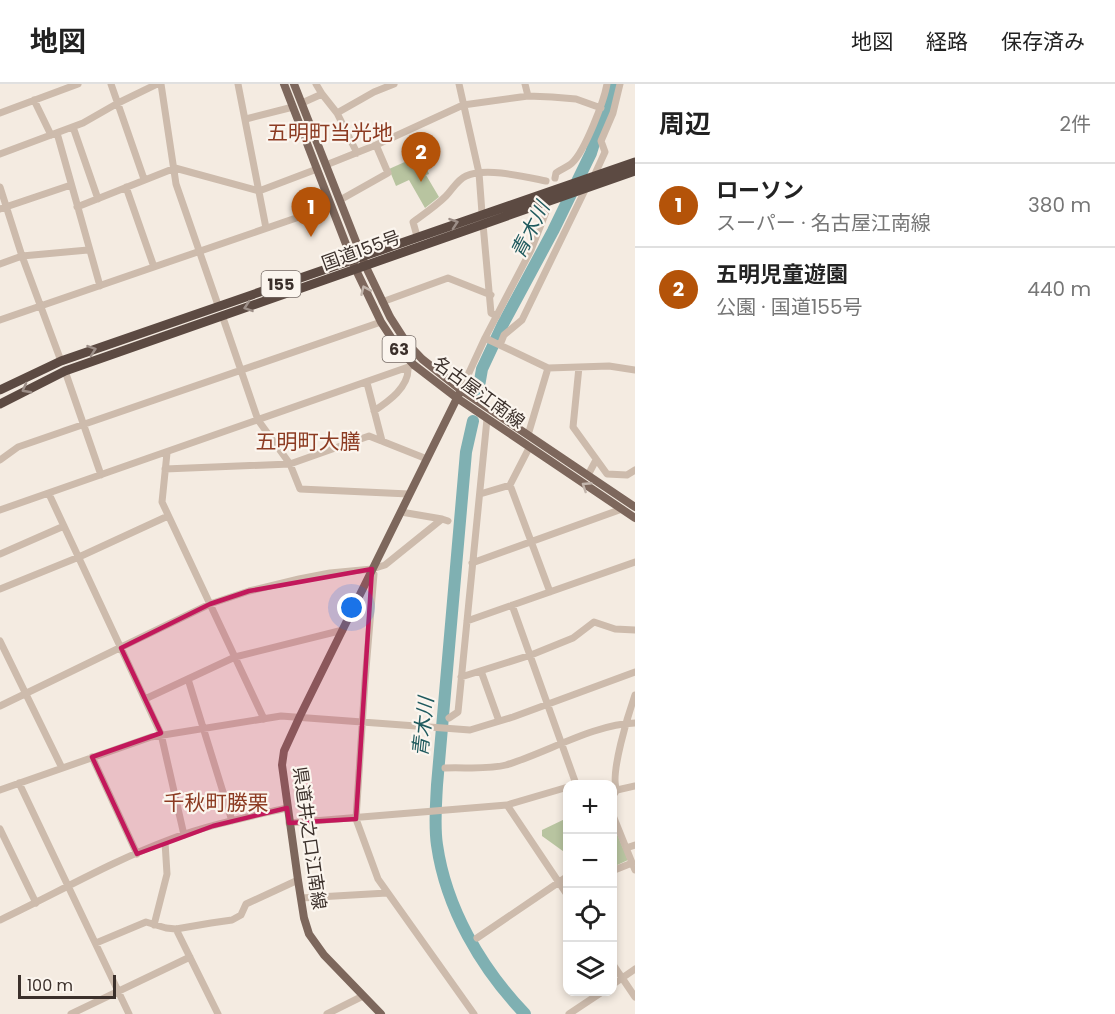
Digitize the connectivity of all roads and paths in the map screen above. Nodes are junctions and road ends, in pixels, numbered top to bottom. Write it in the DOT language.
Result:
graph roads {
  1 [pos="78,84"];
  2 [pos="111,84"];
  3 [pos="159,84"];
  4 [pos="238,84"];
  5 [pos="284,84"];
  6 [pos="294,84"];
  7 [pos="316,84"];
  8 [pos="370,84"];
  9 [pos="394,84"];
  10 [pos="459,84"];
  11 [pos="525,84"];
  12 [pos="607,84"];
  13 [pos="620,84"];
  14 [pos="374,93"];
  15 [pos="322,94"];
  16 [pos="528,96"];
  17 [pos="34,100"];
  18 [pos="118,103"];
  19 [pos="302,103"];
  20 [pos="464,105"];
  21 [pos="293,107"];
  22 [pos="601,108"];
  23 [pos="0,113"];
  24 [pos="338,113"];
  25 [pos="246,119"];
  26 [pos="73,127"];
  27 [pos="54,134"];
  28 [pos="376,145"];
  29 [pos="357,153"];
  30 [pos="0,154"];
  31 [pos="635,162"];
  32 [pos="326,165"];
  33 [pos="175,168"];
  34 [pos="317,170"];
  35 [pos="635,171"];
  36 [pos="479,173"];
  37 [pos="592,177"];
  38 [pos="555,178"];
  39 [pos="144,179"];
  40 [pos="546,181"];
  41 [pos="70,185"];
  42 [pos="0,187"];
  43 [pos="126,187"];
  44 [pos="585,188"];
  45 [pos="259,191"];
  46 [pos="98,199"];
  47 [pos="340,200"];
  48 [pos="331,206"];
  49 [pos="77,207"];
  50 [pos="3,208"];
  51 [pos="546,212"];
  52 [pos="482,213"];
  53 [pos="483,224"];
  54 [pos="266,228"];
  55 [pos="417,236"];
  56 [pos="88,250"];
  57 [pos="200,251"];
  58 [pos="22,256"];
  59 [pos="357,258"];
  60 [pos="0,264"];
  61 [pos="154,267"];
  62 [pos="361,268"];
  63 [pos="100,286"];
  64 [pos="491,295"];
  65 [pos="382,302"];
  66 [pos="218,305"];
  67 [pos="41,306"];
  68 [pos="222,315"];
  69 [pos="497,316"];
  70 [pos="0,320"];
  71 [pos="381,322"];
  72 [pos="488,339"];
  73 [pos="499,344"];
  74 [pos="61,361"];
  75 [pos="411,367"];
  76 [pos="579,367"];
  77 [pos="548,368"];
  78 [pos="64,370"];
  79 [pos="635,370"];
  80 [pos="241,371"];
  81 [pos="367,383"];
  82 [pos="0,390"];
  83 [pos="459,394"];
  84 [pos="0,404"];
  85 [pos="374,411"];
  86 [pos="487,418"];
  87 [pos="258,420"];
  88 [pos="84,424"];
  89 [pos="528,435"];
  90 [pos="382,441"];
  91 [pos="529,448"];
  92 [pos="167,453"];
  93 [pos="427,459"];
  94 [pos="0,460"];
  95 [pos="596,460"];
  96 [pos="290,464"];
  97 [pos="165,469"];
  98 [pos="635,470"];
  99 [pos="588,475"];
  100 [pos="101,476"];
  101 [pos="510,485"];
  102 [pos="49,494"];
  103 [pos="409,494"];
  104 [pos="480,494"];
  105 [pos="635,507"];
  106 [pos="622,509"];
  107 [pos="0,510"];
  108 [pos="400,512"];
  109 [pos="168,516"];
  110 [pos="635,518"];
  111 [pos="64,526"];
  112 [pos="531,543"];
  113 [pos="0,554"];
  114 [pos="79,557"];
  115 [pos="635,561"];
  116 [pos="472,563"];
  117 [pos="372,569"];
  118 [pos="0,588"];
  119 [pos="550,592"];
  120 [pos="210,604"];
  121 [pos="513,605"];
  122 [pos="467,621"];
  123 [pos="343,630"];
  124 [pos="635,630"];
  125 [pos="0,641"];
  126 [pos="121,648"];
  127 [pos="2,651"];
  128 [pos="531,655"];
  129 [pos="235,657"];
  130 [pos="481,671"];
  131 [pos="635,672"];
  132 [pos="461,677"];
  133 [pos="188,679"];
  134 [pos="26,694"];
  135 [pos="635,695"];
  136 [pos="145,699"];
  137 [pos="548,705"];
  138 [pos="0,706"];
  139 [pos="300,716"];
  140 [pos="449,718"];
  141 [pos="264,719"];
  142 [pos="499,721"];
  143 [pos="363,722"];
  144 [pos="625,723"];
  145 [pos="635,723"];
  146 [pos="203,728"];
  147 [pos="161,734"];
  148 [pos="561,744"];
  149 [pos="92,757"];
  150 [pos="62,768"];
  151 [pos="445,768"];
  152 [pos="574,780"];
  153 [pos="614,780"];
  154 [pos="19,783"];
  155 [pos="635,786"];
  156 [pos="563,788"];
  157 [pos="0,790"];
  158 [pos="617,790"];
  159 [pos="507,805"];
  160 [pos="287,808"];
  161 [pos="356,819"];
  162 [pos="232,821"];
  163 [pos="289,823"];
  164 [pos="617,826"];
  165 [pos="0,829"];
  166 [pos="184,835"];
  167 [pos="165,842"];
  168 [pos="635,845"];
  169 [pos="626,848"];
  170 [pos="137,854"];
  171 [pos="634,866"];
  172 [pos="617,870"];
  173 [pos="563,879"];
  174 [pos="298,880"];
  175 [pos="558,882"];
  176 [pos="69,887"];
  177 [pos="563,890"];
  178 [pos="387,893"];
  179 [pos="301,898"];
  180 [pos="36,903"];
  181 [pos="0,920"];
  182 [pos="154,925"];
  183 [pos="176,929"];
  184 [pos="477,938"];
  185 [pos="96,943"];
  186 [pos="190,957"];
  187 [pos="635,969"];
  188 [pos="617,970"];
  189 [pos="622,978"];
  190 [pos="617,982"];
  191 [pos="118,992"];
  192 [pos="363,996"];
  193 [pos="596,996"];
  194 [pos="635,997"];
  195 [pos="472,1013"];
  196 [pos="71,1014"];
  197 [pos="129,1014"];
  198 [pos="218,1014"];
  199 [pos="327,1014"];
  200 [pos="381,1014"];
  201 [pos="569,1014"];
  1 -- 17 [label="street"];
  2 -- 18 [label="street"];
  3 -- 18 [label="street"];
  3 -- 33 [label="street"];
  4 -- 25 [label="street"];
  5 -- 21 [label="main road, 名古屋江南線 / 63"];
  6 -- 19 [label="main road, 名古屋江南線 / 63"];
  7 -- 15 [label="street"];
  8 -- 14 [label="street"];
  9 -- 14 [label="street"];
  10 -- 20 [label="street"];
  11 -- 16 [label="street"];
  12 -- 22 [label="street"];
  13 -- 37 [label="street"];
  14 -- 24 [label="street"];
  15 -- 19 [label="street"];
  15 -- 24 [label="street"];
  16 -- 20 [label="street"];
  16 -- 22 [label="street"];
  17 -- 23 [label="street"];
  17 -- 27 [label="street"];
  18 -- 26 [label="street"];
  18 -- 39 [label="street"];
  19 -- 32 [label="main road, 名古屋江南線 / 63"];
  20 -- 28 [label="street"];
  20 -- 36 [label="street"];
  21 -- 25 [label="street"];
  21 -- 34 [label="main road, 名古屋江南線 / 63"];
  22 -- 38 [label="street"];
  24 -- 29 [label="street"];
  25 -- 45 [label="street"];
  26 -- 27 [label="street"];
  26 -- 46 [label="street"];
  27 -- 30 [label="street"];
  27 -- 41 [label="street"];
  28 -- 29 [label="street"];
  28 -- 47 [label="street"];
  29 -- 32 [label="street"];
  31 -- 37 [label="highway, 国道155号 / 155"];
  32 -- 47 [label="main road, 名古屋江南線 / 63"];
  33 -- 39 [label="street"];
  33 -- 45 [label="street"];
  33 -- 57 [label="street"];
  34 -- 45 [label="street"];
  34 -- 48 [label="main road, 名古屋江南線 / 63"];
  35 -- 44 [label="highway, 国道155号 / 155"];
  36 -- 40 [label="street"];
  36 -- 52 [label="street"];
  36 -- 55 [label="street"];
  37 -- 52 [label="highway, 国道155号 / 155"];
  39 -- 43 [label="street"];
  41 -- 49 [label="street"];
  41 -- 50 [label="street"];
  42 -- 50 [label="street"];
  43 -- 46 [label="street"];
  43 -- 61 [label="street"];
  44 -- 53 [label="highway, 国道155号 / 155"];
  44 -- 73 [label="street"];
  45 -- 54 [label="street"];
  46 -- 49 [label="street"];
  47 -- 59 [label="main road, 名古屋江南線 / 63"];
  48 -- 54 [label="street"];
  48 -- 59 [label="main road, 名古屋江南線 / 63"];
  49 -- 56 [label="street"];
  50 -- 58 [label="street"];
  51 -- 69 [label="street"];
  55 -- 52 [label="highway, 国道155号 / 155, one-way"];
  53 -- 62 [label="highway, 国道155号 / 155"];
  53 -- 64 [label="street"];
  54 -- 57 [label="street"];
  55 -- 59 [label="highway, 国道155号 / 155"];
  56 -- 58 [label="street"];
  56 -- 63 [label="street"];
  57 -- 61 [label="street"];
  57 -- 66 [label="street"];
  58 -- 60 [label="street"];
  58 -- 67 [label="street"];
  59 -- 62 [label="main road, 名古屋江南線 / 63"];
  59 -- 66 [label="highway, 国道155号 / 155"];
  61 -- 63 [label="street"];
  62 -- 65 [label="main road, 名古屋江南線 / 63"];
  62 -- 68 [label="highway, 国道155号 / 155, one-way"];
  71 -- 62 [label="main road, 名古屋江南線 / 63, one-way"];
  63 -- 67 [label="street"];
  64 -- 65 [label="street"];
  64 -- 69 [label="street"];
  65 -- 83 [label="main road, 名古屋江南線 / 63"];
  74 -- 66 [label="highway, 国道155号 / 155, one-way"];
  67 -- 70 [label="street"];
  67 -- 74 [label="street"];
  68 -- 78 [label="highway, 国道155号 / 155"];
  68 -- 80 [label="street"];
  69 -- 72 [label="street"];
  71 -- 75 [label="main road, 名古屋江南線 / 63"];
  71 -- 80 [label="street"];
  72 -- 73 [label="street"];
  72 -- 83 [label="street"];
  73 -- 77 [label="street"];
  74 -- 82 [label="highway, 国道155号 / 155"];
  75 -- 81 [label="street"];
  75 -- 83 [label="main road, 名古屋江南線 / 63"];
  75 -- 85 [label="street"];
  76 -- 77 [label="street"];
  76 -- 79 [label="street"];
  76 -- 95 [label="street"];
  77 -- 89 [label="street"];
  78 -- 84 [label="highway, 国道155号 / 155, one-way"];
  78 -- 88 [label="street"];
  80 -- 87 [label="street"];
  80 -- 88 [label="street"];
  81 -- 85 [label="street"];
  81 -- 87 [label="street"];
  83 -- 86 [label="main road, 名古屋江南線 / 63"];
  83 -- 89 [label="main road, 名古屋江南線 / 63"];
  83 -- 93 [label="main road, 県道井之口江南線"];
  85 -- 90 [label="street"];
  86 -- 91 [label="main road, 名古屋江南線 / 63"];
  86 -- 104 [label="street"];
  87 -- 92 [label="street"];
  87 -- 96 [label="street"];
  88 -- 94 [label="street"];
  88 -- 100 [label="street"];
  89 -- 99 [label="main road, 名古屋江南線 / 63"];
  90 -- 93 [label="street"];
  90 -- 96 [label="street"];
  91 -- 101 [label="street"];
  106 -- 91 [label="main road, 名古屋江南線 / 63, one-way"];
  92 -- 97 [label="street"];
  92 -- 100 [label="street"];
  93 -- 103 [label="main road, 県道井之口江南線"];
  95 -- 98 [label="street"];
  95 -- 99 [label="street"];
  96 -- 97 [label="street"];
  96 -- 103 [label="street"];
  97 -- 109 [label="street"];
  99 -- 105 [label="main road, 名古屋江南線 / 63"];
  100 -- 102 [label="street"];
  101 -- 104 [label="street"];
  101 -- 112 [label="street"];
  102 -- 107 [label="street"];
  102 -- 111 [label="street"];
  103 -- 108 [label="main road, 県道井之口江南線"];
  104 -- 116 [label="street"];
  106 -- 110 [label="main road, 名古屋江南線 / 63"];
  106 -- 112 [label="street"];
  108 -- 117 [label="main road, 県道井之口江南線"];
  108 -- 117 [label="street"];
  109 -- 114 [label="street"];
  109 -- 120 [label="street"];
  111 -- 113 [label="street"];
  111 -- 114 [label="street"];
  112 -- 116 [label="street"];
  112 -- 119 [label="street"];
  114 -- 118 [label="street"];
  114 -- 126 [label="street"];
  115 -- 119 [label="street"];
  116 -- 122 [label="street"];
  117 -- 120 [label="street"];
  117 -- 123 [label="main road, 県道井之口江南線"];
  117 -- 143 [label="street"];
  119 -- 121 [label="street"];
  120 -- 126 [label="street"];
  120 -- 129 [label="street"];
  121 -- 122 [label="street"];
  121 -- 128 [label="street"];
  122 -- 132 [label="street"];
  123 -- 129 [label="street"];
  123 -- 139 [label="main road, 県道井之口江南線"];
  124 -- 128 [label="street"];
  125 -- 127 [label="street"];
  126 -- 134 [label="street"];
  126 -- 136 [label="street"];
  127 -- 134 [label="street"];
  128 -- 130 [label="street"];
  128 -- 137 [label="street"];
  129 -- 133 [label="street"];
  129 -- 141 [label="street"];
  130 -- 132 [label="street"];
  130 -- 142 [label="street"];
  131 -- 137 [label="street"];
  132 -- 140 [label="street"];
  133 -- 136 [label="street"];
  133 -- 146 [label="street"];
  134 -- 138 [label="street"];
  134 -- 150 [label="street"];
  135 -- 144 [label="street"];
  136 -- 147 [label="street"];
  137 -- 142 [label="street"];
  137 -- 148 [label="street"];
  139 -- 141 [label="street"];
  139 -- 143 [label="street"];
  139 -- 160 [label="main road, 県道井之口江南線"];
  141 -- 146 [label="street"];
  142 -- 143 [label="street"];
  143 -- 161 [label="street"];
  144 -- 145 [label="street"];
  144 -- 148 [label="street"];
  144 -- 153 [label="street"];
  146 -- 147 [label="street"];
  146 -- 162 [label="street"];
  147 -- 149 [label="street"];
  147 -- 166 [label="street"];
  148 -- 151 [label="street"];
  148 -- 152 [label="street"];
  149 -- 150 [label="street"];
  149 -- 170 [label="street"];
  150 -- 154 [label="street"];
  154 -- 157 [label="street"];
  154 -- 176 [label="street"];
  155 -- 158 [label="street"];
  156 -- 159 [label="street"];
  159 -- 161 [label="street"];
  159 -- 175 [label="street"];
  160 -- 162 [label="street"];
  160 -- 163 [label="main road, 県道井之口江南線"];
  161 -- 163 [label="street"];
  161 -- 178 [label="street"];
  162 -- 166 [label="street"];
  163 -- 174 [label="main road, 県道井之口江南線"];
  164 -- 169 [label="street"];
  165 -- 180 [label="street"];
  166 -- 167 [label="street"];
  167 -- 170 [label="street"];
  167 -- 182 [label="street"];
  168 -- 169 [label="street"];
  169 -- 171 [label="street"];
  170 -- 176 [label="street"];
  171 -- 172 [label="street"];
  173 -- 175 [label="street"];
  174 -- 179 [label="main road, 県道井之口江南線"];
  174 -- 183 [label="street"];
  175 -- 177 [label="street"];
  175 -- 184 [label="street"];
  176 -- 180 [label="street"];
  176 -- 185 [label="street"];
  178 -- 179 [label="street"];
  178 -- 195 [label="street"];
  179 -- 192 [label="main road, 県道井之口江南線"];
  180 -- 181 [label="street"];
  182 -- 183 [label="street"];
  182 -- 185 [label="street"];
  183 -- 186 [label="street"];
  185 -- 191 [label="street"];
  186 -- 191 [label="street"];
  186 -- 198 [label="street"];
  187 -- 189 [label="street"];
  188 -- 189 [label="street"];
  189 -- 190 [label="street"];
  189 -- 194 [label="street"];
  191 -- 196 [label="street"];
  191 -- 197 [label="street"];
  192 -- 199 [label="street"];
  192 -- 200 [label="main road, 県道井之口江南線"];
  193 -- 201 [label="street"];
}
